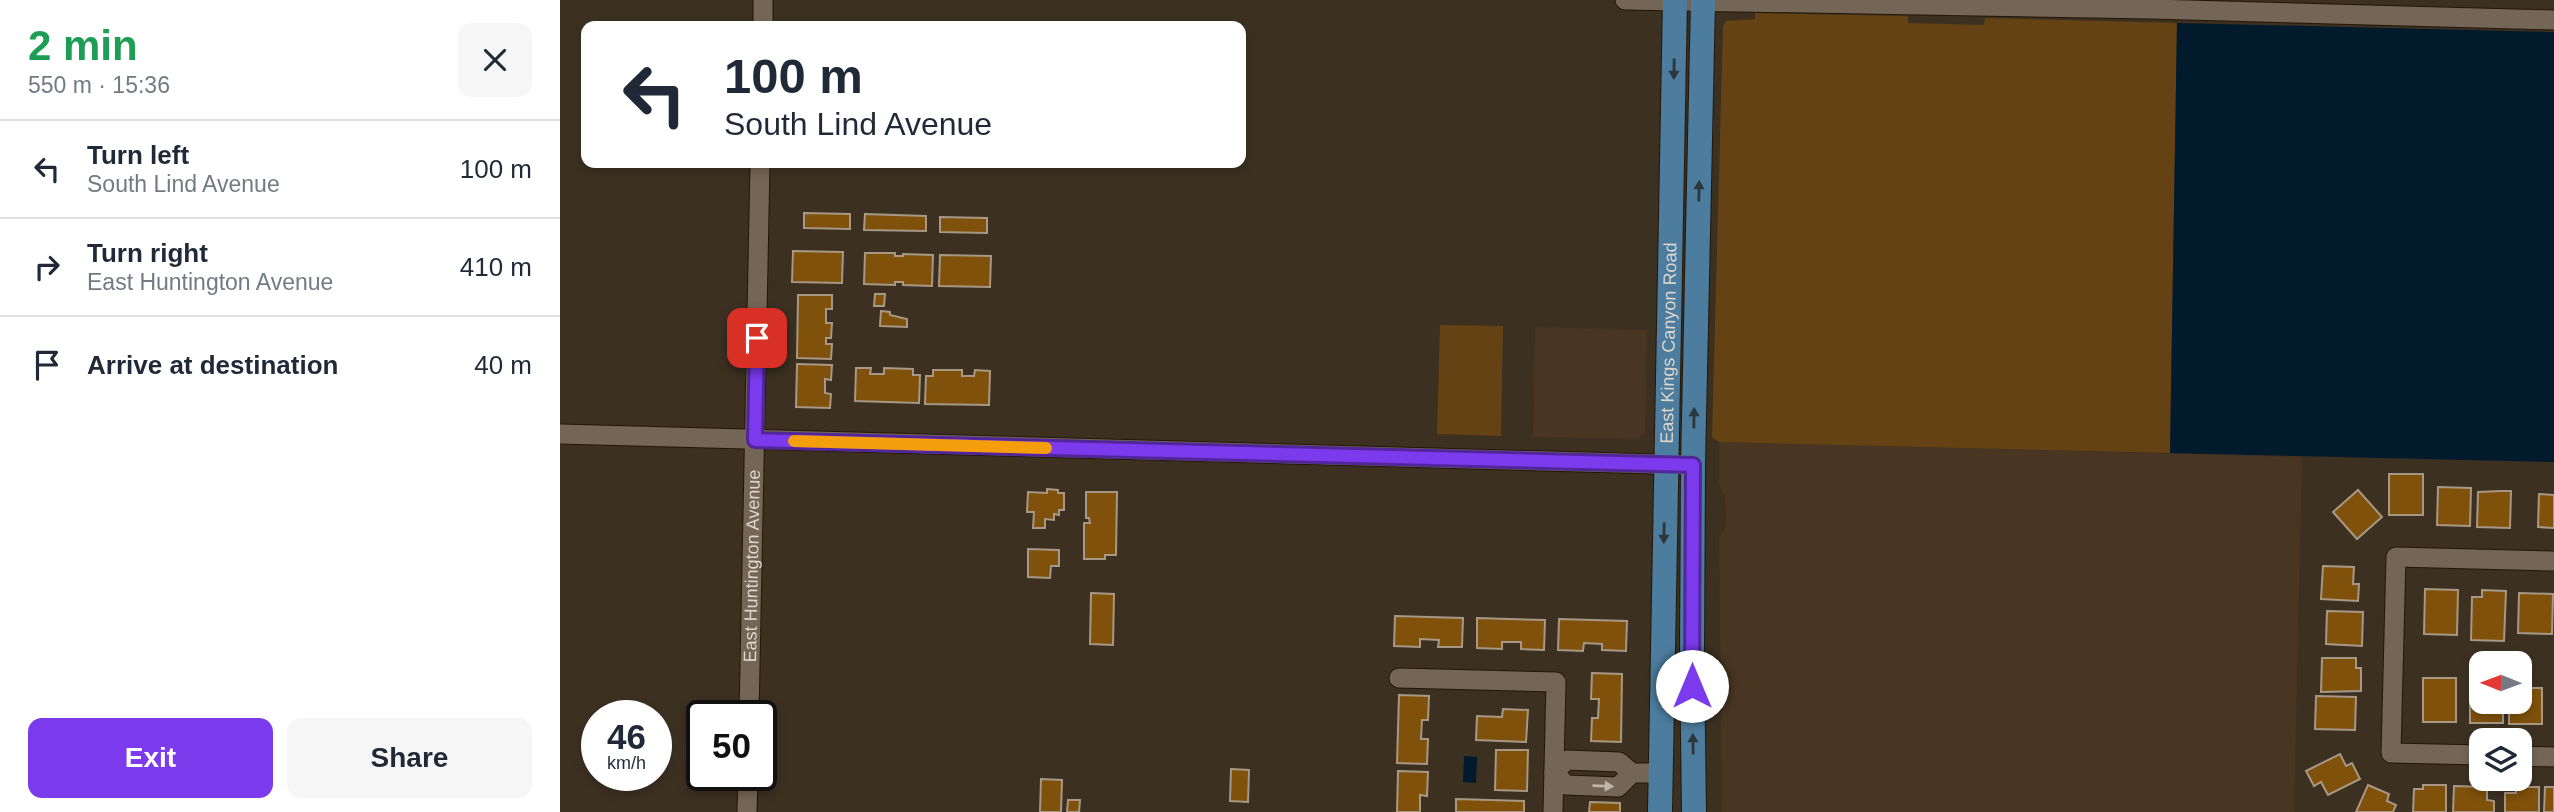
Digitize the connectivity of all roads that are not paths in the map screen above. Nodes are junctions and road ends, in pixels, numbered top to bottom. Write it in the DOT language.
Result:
graph roads {
  1 [pos="763,0"];
  2 [pos="1625,0"];
  3 [pos="1675,1"];
  4 [pos="1703,1"];
  5 [pos="2151,4"];
  6 [pos="2554,20"];
  7 [pos="763,21"];
  8 [pos="760,168"];
  9 [pos="560,434"];
  10 [pos="755,440"];
  11 [pos="1665,464"];
  12 [pos="1693,465"];
  13 [pos="2554,561"];
  14 [pos="1399,678"];
  15 [pos="749,700"];
  16 [pos="2469,755"];
  17 [pos="2532,756"];
  18 [pos="2554,757"];
  19 [pos="1554,772"];
  20 [pos="1661,773"];
  21 [pos="748,791"];
  22 [pos="747,812"];
  23 [pos="1553,812"];
  24 [pos="1660,812"];
  25 [pos="1694,812"];
  1 -- 7 [label="street"];
  2 -- 3 [label="street"];
  3 -- 4 [label="street"];
  3 -- 11 [label="main road, East Kings Canyon Road, one-way"];
  4 -- 5 [label="street"];
  12 -- 4 [label="main road, East Kings Canyon Road, one-way"];
  5 -- 6 [label="street"];
  8 -- 10 [label="street, East Huntington Avenue"];
  9 -- 10 [label="street"];
  10 -- 11 [label="street"];
  10 -- 15 [label="street, East Huntington Avenue"];
  11 -- 12 [label="street"];
  11 -- 20 [label="main road, East Kings Canyon Road, one-way"];
  25 -- 12 [label="main road, East Kings Canyon Road, one-way"];
  13 -- 16 [label="street"];
  14 -- 19 [label="street"];
  17 -- 18 [label="street"];
  19 -- 20 [label="street"];
  19 -- 23 [label="street"];
  20 -- 24 [label="main road, East Kings Canyon Road"];
  21 -- 22 [label="street"];
}
